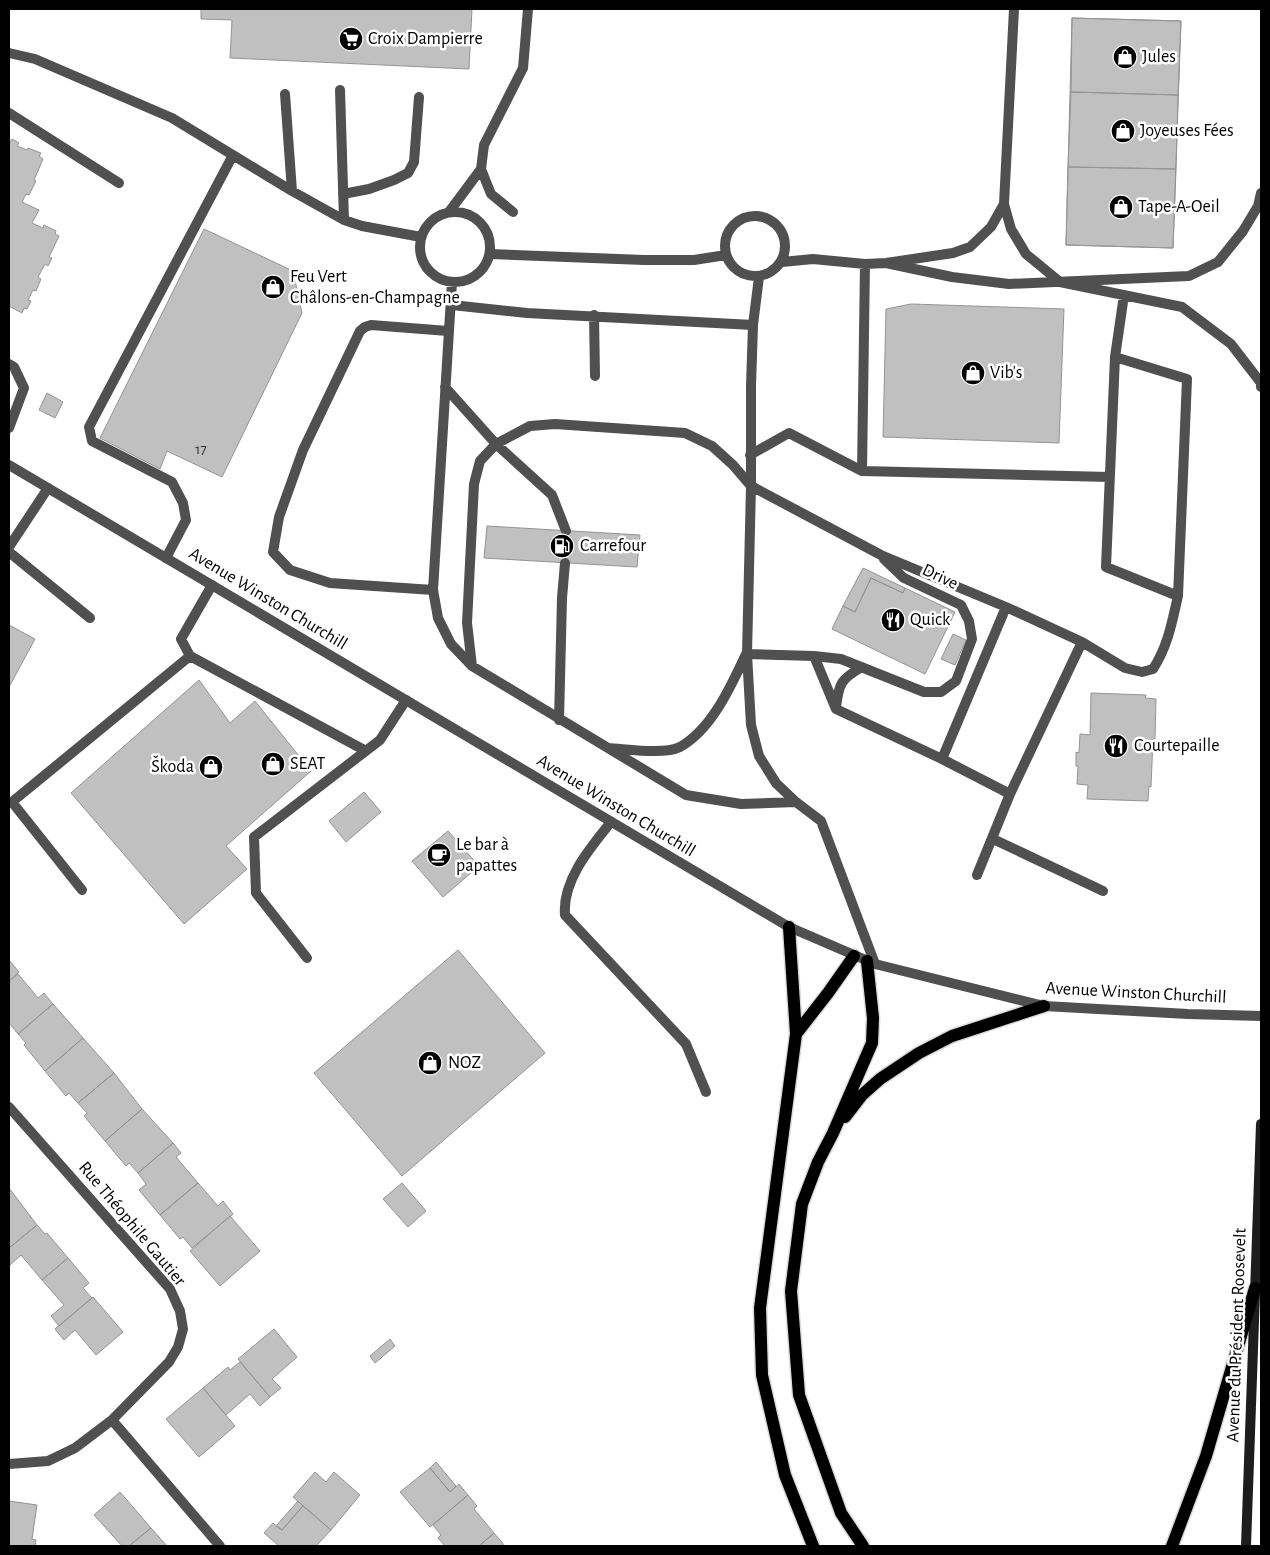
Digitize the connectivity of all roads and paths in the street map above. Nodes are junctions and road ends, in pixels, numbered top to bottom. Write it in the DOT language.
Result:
graph roads {
  1 [pos="528,9"];
  2 [pos="1014,9"];
  3 [pos="9,53"];
  4 [pos="340,90"];
  5 [pos="285,94"];
  6 [pos="419,97"];
  7 [pos="9,113"];
  8 [pos="233,155"];
  9 [pos="481,169"];
  10 [pos="119,183"];
  11 [pos="292,190"];
  12 [pos="343,194"];
  13 [pos="1261,194"];
  14 [pos="1004,204"];
  15 [pos="449,212"];
  16 [pos="513,212"];
  17 [pos="344,220"];
  18 [pos="421,237"];
  19 [pos="490,254"];
  20 [pos="726,255"];
  21 [pos="782,262"];
  22 [pos="886,263"];
  23 [pos="865,264"];
  24 [pos="759,277"];
  25 [pos="452,282"];
  26 [pos="1060,282"];
  27 [pos="1124,295"];
  28 [pos="452,305"];
  29 [pos="594,316"];
  30 [pos="754,325"];
  31 [pos="448,331"];
  32 [pos="1115,357"];
  33 [pos="9,364"];
  34 [pos="595,376"];
  35 [pos="445,387"];
  36 [pos="1261,387"];
  37 [pos="9,428"];
  38 [pos="496,444"];
  39 [pos="750,456"];
  40 [pos="9,465"];
  41 [pos="862,471"];
  42 [pos="1110,477"];
  43 [pos="751,486"];
  44 [pos="48,488"];
  45 [pos="566,531"];
  46 [pos="9,547"];
  47 [pos="9,552"];
  48 [pos="881,555"];
  49 [pos="166,558"];
  50 [pos="565,562"];
  51 [pos="212,585"];
  52 [pos="433,590"];
  53 [pos="1178,596"];
  54 [pos="1006,607"];
  55 [pos="90,618"];
  56 [pos="1082,642"];
  57 [pos="747,654"];
  58 [pos="190,656"];
  59 [pos="814,656"];
  60 [pos="472,666"];
  61 [pos="862,667"];
  62 [pos="406,700"];
  63 [pos="836,709"];
  64 [pos="559,720"];
  65 [pos="605,748"];
  66 [pos="366,751"];
  67 [pos="942,759"];
  68 [pos="1010,794"];
  69 [pos="796,802"];
  70 [pos="611,822"];
  71 [pos="993,839"];
  72 [pos="977,875"];
  73 [pos="82,890"];
  74 [pos="1103,891"];
  75 [pos="789,927"];
  76 [pos="854,956"];
  77 [pos="307,958"];
  78 [pos="871,963"];
  79 [pos="1044,1006"];
  80 [pos="1261,1016"];
  81 [pos="796,1034"];
  82 [pos="706,1092"];
  83 [pos="9,1107"];
  84 [pos="1261,1124"];
  85 [pos="833,1133"];
  86 [pos="1255,1288"];
  87 [pos="112,1420"];
  88 [pos="9,1464"];
  89 [pos="220,1546"];
  90 [pos="813,1546"];
  91 [pos="863,1546"];
  92 [pos="1172,1546"];
  93 [pos="1246,1546"];
  1 -- 9 [label="street"];
  2 -- 14 [label="street"];
  3 -- 8 [label="street"];
  4 -- 12 [label="street"];
  5 -- 11 [label="street"];
  6 -- 12 [label="street"];
  7 -- 10 [label="street"];
  8 -- 11 [label="street"];
  8 -- 49 [label="street"];
  9 -- 15 [label="street"];
  9 -- 16 [label="street"];
  11 -- 17 [label="street"];
  12 -- 17 [label="street"];
  13 -- 26 [label="street"];
  14 -- 22 [label="street"];
  14 -- 26 [label="street"];
  15 -- 18 [label="street"];
  15 -- 19 [label="street"];
  17 -- 18 [label="street"];
  18 -- 25 [label="street"];
  19 -- 20 [label="street"];
  19 -- 25 [label="street"];
  20 -- 21 [label="street"];
  20 -- 24 [label="street"];
  21 -- 23 [label="street"];
  21 -- 24 [label="street"];
  22 -- 23 [label="street"];
  22 -- 26 [label="street"];
  23 -- 41 [label="street"];
  24 -- 30 [label="street"];
  25 -- 28 [label="street"];
  26 -- 27 [label="street"];
  27 -- 32 [label="street"];
  27 -- 36 [label="street"];
  28 -- 29 [label="street"];
  28 -- 31 [label="street"];
  29 -- 30 [label="street"];
  29 -- 34 [label="street"];
  30 -- 39 [label="street"];
  31 -- 35 [label="street"];
  31 -- 52 [label="street"];
  32 -- 42 [label="street"];
  32 -- 53 [label="street"];
  33 -- 37 [label="street"];
  35 -- 38 [label="street"];
  35 -- 52 [label="street"];
  38 -- 43 [label="street"];
  38 -- 45 [label="street"];
  38 -- 60 [label="street"];
  39 -- 41 [label="street"];
  39 -- 43 [label="street"];
  40 -- 44 [label="street, Avenue Winston Churchill"];
  41 -- 42 [label="street"];
  42 -- 53 [label="street"];
  43 -- 48 [label="street"];
  43 -- 57 [label="street"];
  44 -- 46 [label="street"];
  44 -- 49 [label="street, Avenue Winston Churchill"];
  47 -- 55 [label="street"];
  48 -- 54 [label="street"];
  48 -- 61 [label="street, Drive"];
  49 -- 51 [label="street, Avenue Winston Churchill"];
  50 -- 64 [label="street"];
  51 -- 58 [label="street"];
  51 -- 62 [label="street, Avenue Winston Churchill"];
  52 -- 60 [label="street"];
  53 -- 56 [label="street"];
  54 -- 56 [label="street"];
  54 -- 67 [label="street"];
  56 -- 68 [label="street"];
  57 -- 59 [label="street, Drive"];
  57 -- 65 [label="street"];
  57 -- 69 [label="street"];
  58 -- 66 [label="street"];
  58 -- 73 [label="street"];
  59 -- 61 [label="street, Drive"];
  59 -- 63 [label="street"];
  60 -- 64 [label="street"];
  61 -- 63 [label="street"];
  62 -- 66 [label="street"];
  62 -- 70 [label="street, Avenue Winston Churchill"];
  63 -- 67 [label="street"];
  64 -- 65 [label="street"];
  65 -- 69 [label="street"];
  66 -- 77 [label="street"];
  67 -- 68 [label="street"];
  68 -- 71 [label="street"];
  69 -- 78 [label="street"];
  70 -- 75 [label="street, Avenue Winston Churchill"];
  70 -- 82 [label="street"];
  71 -- 72 [label="street"];
  71 -- 74 [label="street"];
  75 -- 76 [label="street, Avenue Winston Churchill"];
  75 -- 81 [label="main road"];
  76 -- 78 [label="street, Avenue Winston Churchill"];
  76 -- 81 [label="main road"];
  78 -- 79 [label="street, Avenue Winston Churchill"];
  78 -- 85 [label="main road"];
  79 -- 80 [label="street, Avenue Winston Churchill"];
  79 -- 85 [label="main road"];
  81 -- 90 [label="main road"];
  83 -- 87 [label="street, Rue Théophile Gautier"];
  84 -- 86 [label="main road, Avenue du Président Roosevelt"];
  85 -- 91 [label="main road"];
  86 -- 92 [label="main road"];
  86 -- 93 [label="main road, Avenue du Président Roosevelt"];
  87 -- 88 [label="street, Rue Théophile Gautier"];
  87 -- 89 [label="street"];
}
